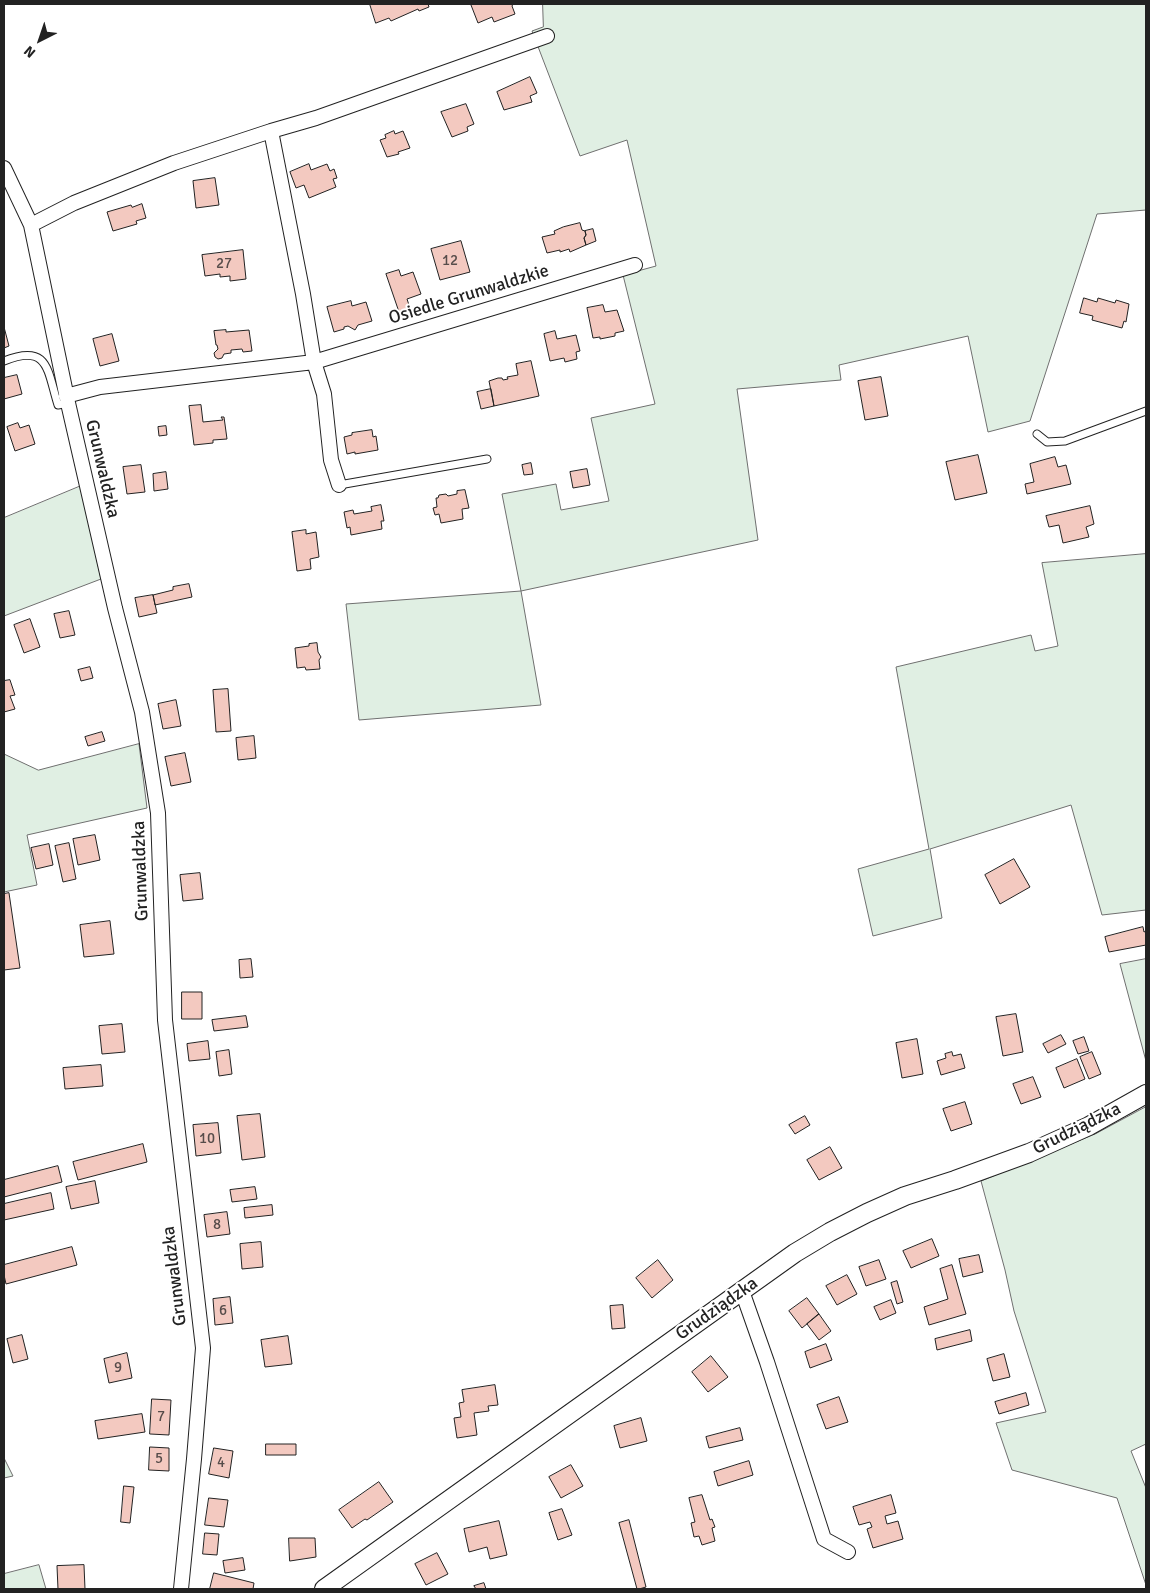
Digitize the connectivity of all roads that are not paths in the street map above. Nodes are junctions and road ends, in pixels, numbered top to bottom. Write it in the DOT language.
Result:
graph roads {
  1 [pos="546,36"];
  2 [pos="271,131"];
  3 [pos="4,168"];
  4 [pos="31,225"];
  5 [pos="635,265"];
  6 [pos="4,361"];
  7 [pos="314,362"];
  8 [pos="67,400"];
  9 [pos="1146,411"];
  10 [pos="1037,434"];
  11 [pos="487,459"];
  12 [pos="339,485"];
  13 [pos="1146,1094"];
  14 [pos="742,1291"];
  15 [pos="848,1552"];
  16 [pos="181,1589"];
  17 [pos="324,1589"];
  1 -- 2 [label="street"];
  2 -- 4 [label="street"];
  2 -- 7 [label="street"];
  3 -- 4 [label="street, Grunwaldzka"];
  4 -- 8 [label="street, Grunwaldzka"];
  5 -- 7 [label="street, Osiedle Grunwaldzkie"];
  6 -- 8 [label="lane"];
  7 -- 8 [label="street, Osiedle Grunwaldzkie"];
  7 -- 12 [label="street"];
  8 -- 16 [label="street, Grunwaldzka"];
  9 -- 10 [label="lane"];
  11 -- 12 [label="lane"];
  13 -- 14 [label="street, Grudziądzka"];
  14 -- 15 [label="street"];
  14 -- 17 [label="street, Grudziądzka"];
}
